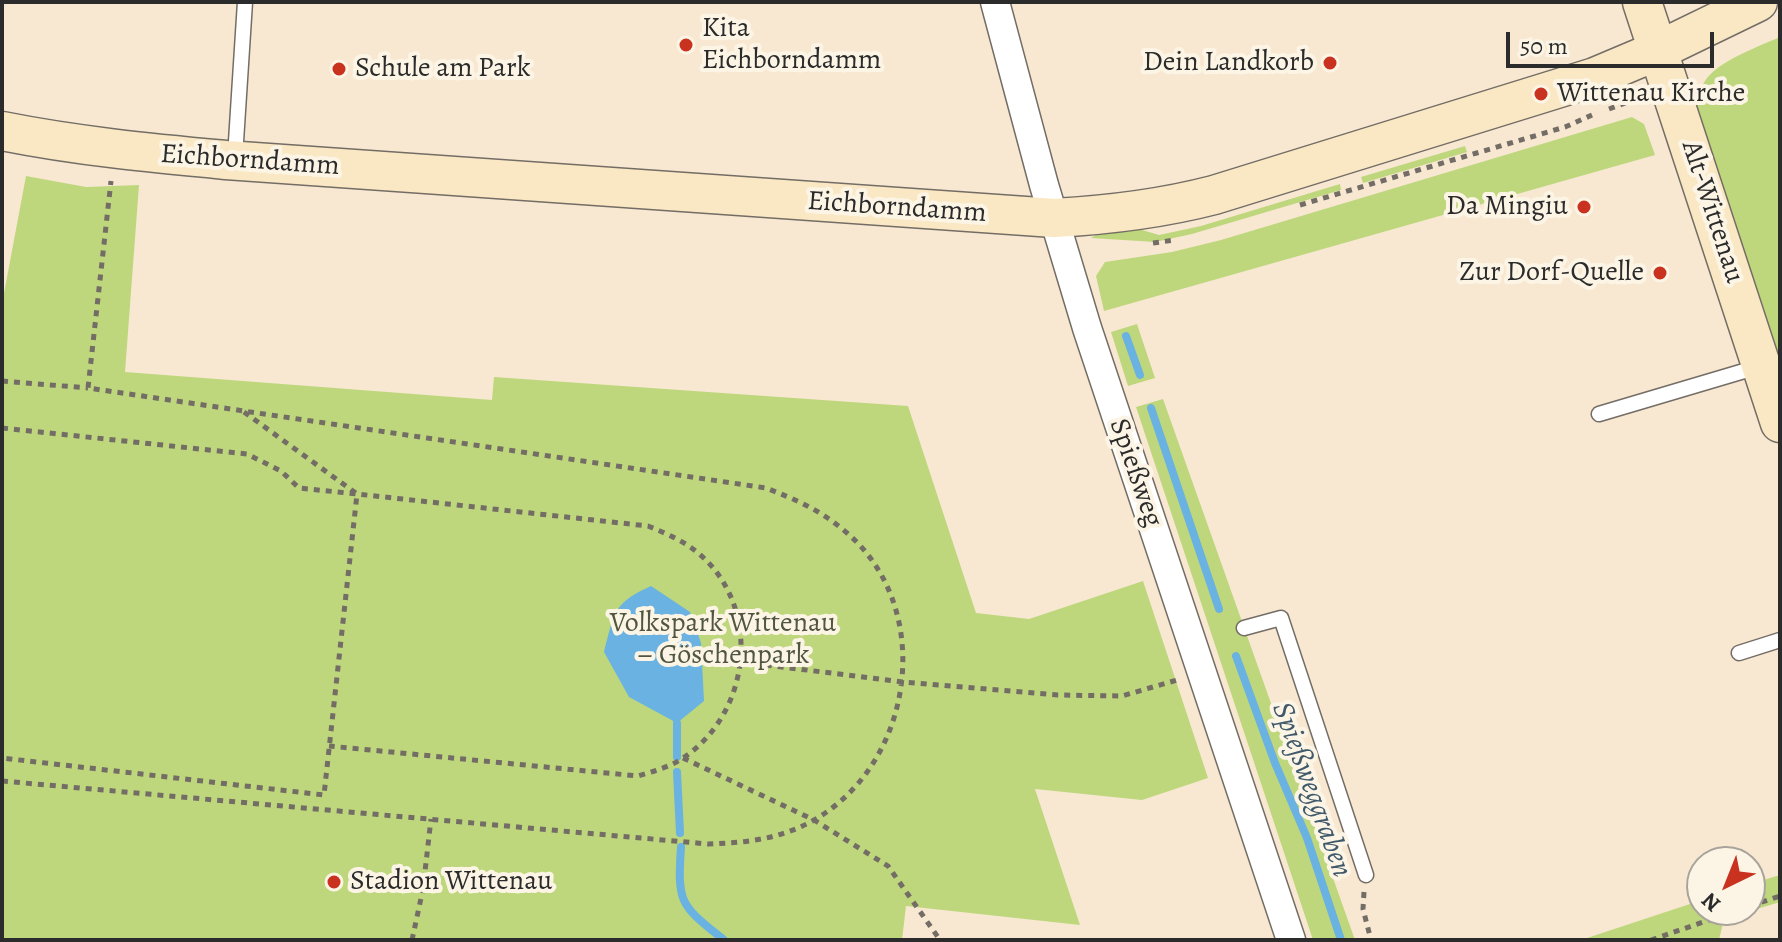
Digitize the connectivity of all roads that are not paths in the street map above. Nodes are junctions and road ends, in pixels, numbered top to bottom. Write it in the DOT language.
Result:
graph roads {
  1 [pos="245,2"];
  2 [pos="995,2"];
  3 [pos="1642,2"];
  4 [pos="1758,2"];
  5 [pos="1659,50"];
  6 [pos="2,131"];
  7 [pos="234,160"];
  8 [pos="1054,218"];
  9 [pos="1762,366"];
  10 [pos="1599,414"];
  11 [pos="1780,423"];
  12 [pos="1244,628"];
  13 [pos="1780,640"];
  14 [pos="1739,653"];
  15 [pos="1366,875"];
  16 [pos="1291,940"];
  1 -- 7 [label="lane"];
  2 -- 8 [label="street, Spießweg"];
  3 -- 5 [label="main road, Alt-Wittenau"];
  4 -- 5 [label="main road, Eichborndamm"];
  5 -- 8 [label="main road, Eichborndamm"];
  5 -- 9 [label="main road, Alt-Wittenau"];
  6 -- 7 [label="main road, Eichborndamm"];
  7 -- 8 [label="main road, Eichborndamm"];
  8 -- 16 [label="street, Spießweg"];
  9 -- 10 [label="lane"];
  9 -- 11 [label="main road, Alt-Wittenau"];
  12 -- 15 [label="lane"];
  13 -- 14 [label="lane"];
}
